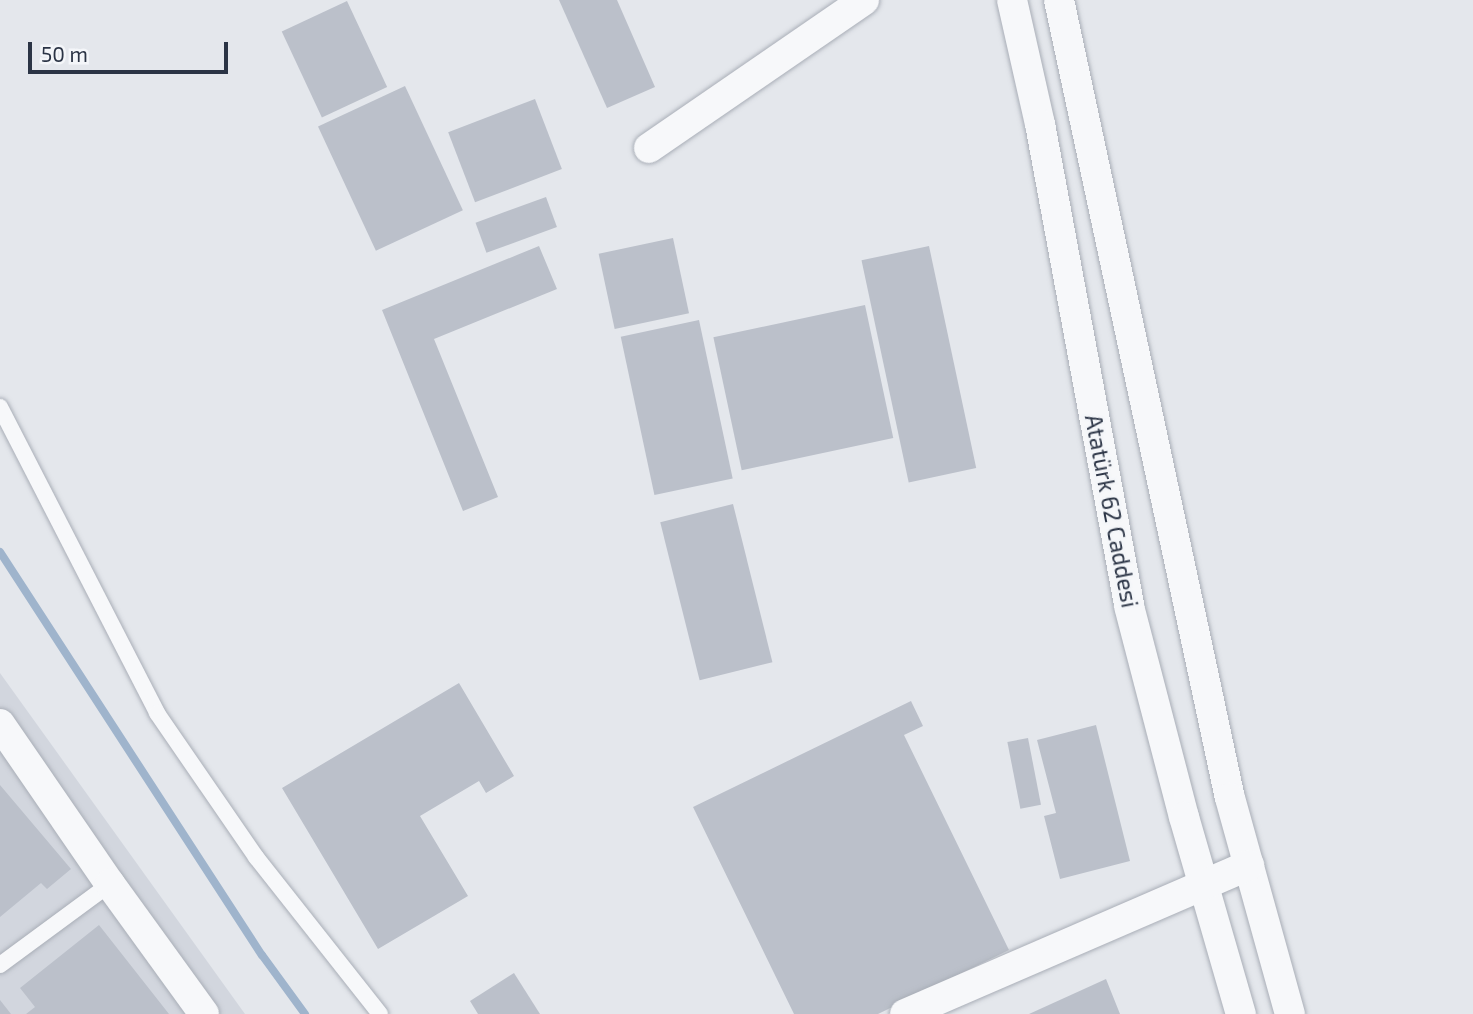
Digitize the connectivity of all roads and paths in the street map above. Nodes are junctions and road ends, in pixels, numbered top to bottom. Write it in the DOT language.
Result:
graph roads {
  1 [pos="864,0"];
  2 [pos="1012,0"];
  3 [pos="1059,0"];
  4 [pos="649,148"];
  5 [pos="0,407"];
  6 [pos="0,724"];
  7 [pos="1249,865"];
  8 [pos="110,884"];
  9 [pos="1203,884"];
  10 [pos="0,965"];
  11 [pos="204,1014"];
  12 [pos="380,1014"];
  13 [pos="905,1014"];
  14 [pos="1241,1014"];
  15 [pos="1290,1014"];
  1 -- 4 [label="street"];
  2 -- 9 [label="street, Atatürk 62 Caddesi"];
  3 -- 7 [label="street"];
  5 -- 12 [label="lane"];
  6 -- 8 [label="street"];
  7 -- 9 [label="street"];
  7 -- 15 [label="street"];
  8 -- 10 [label="lane"];
  8 -- 11 [label="street"];
  9 -- 13 [label="street"];
  9 -- 14 [label="street, Atatürk 62 Caddesi"];
}
